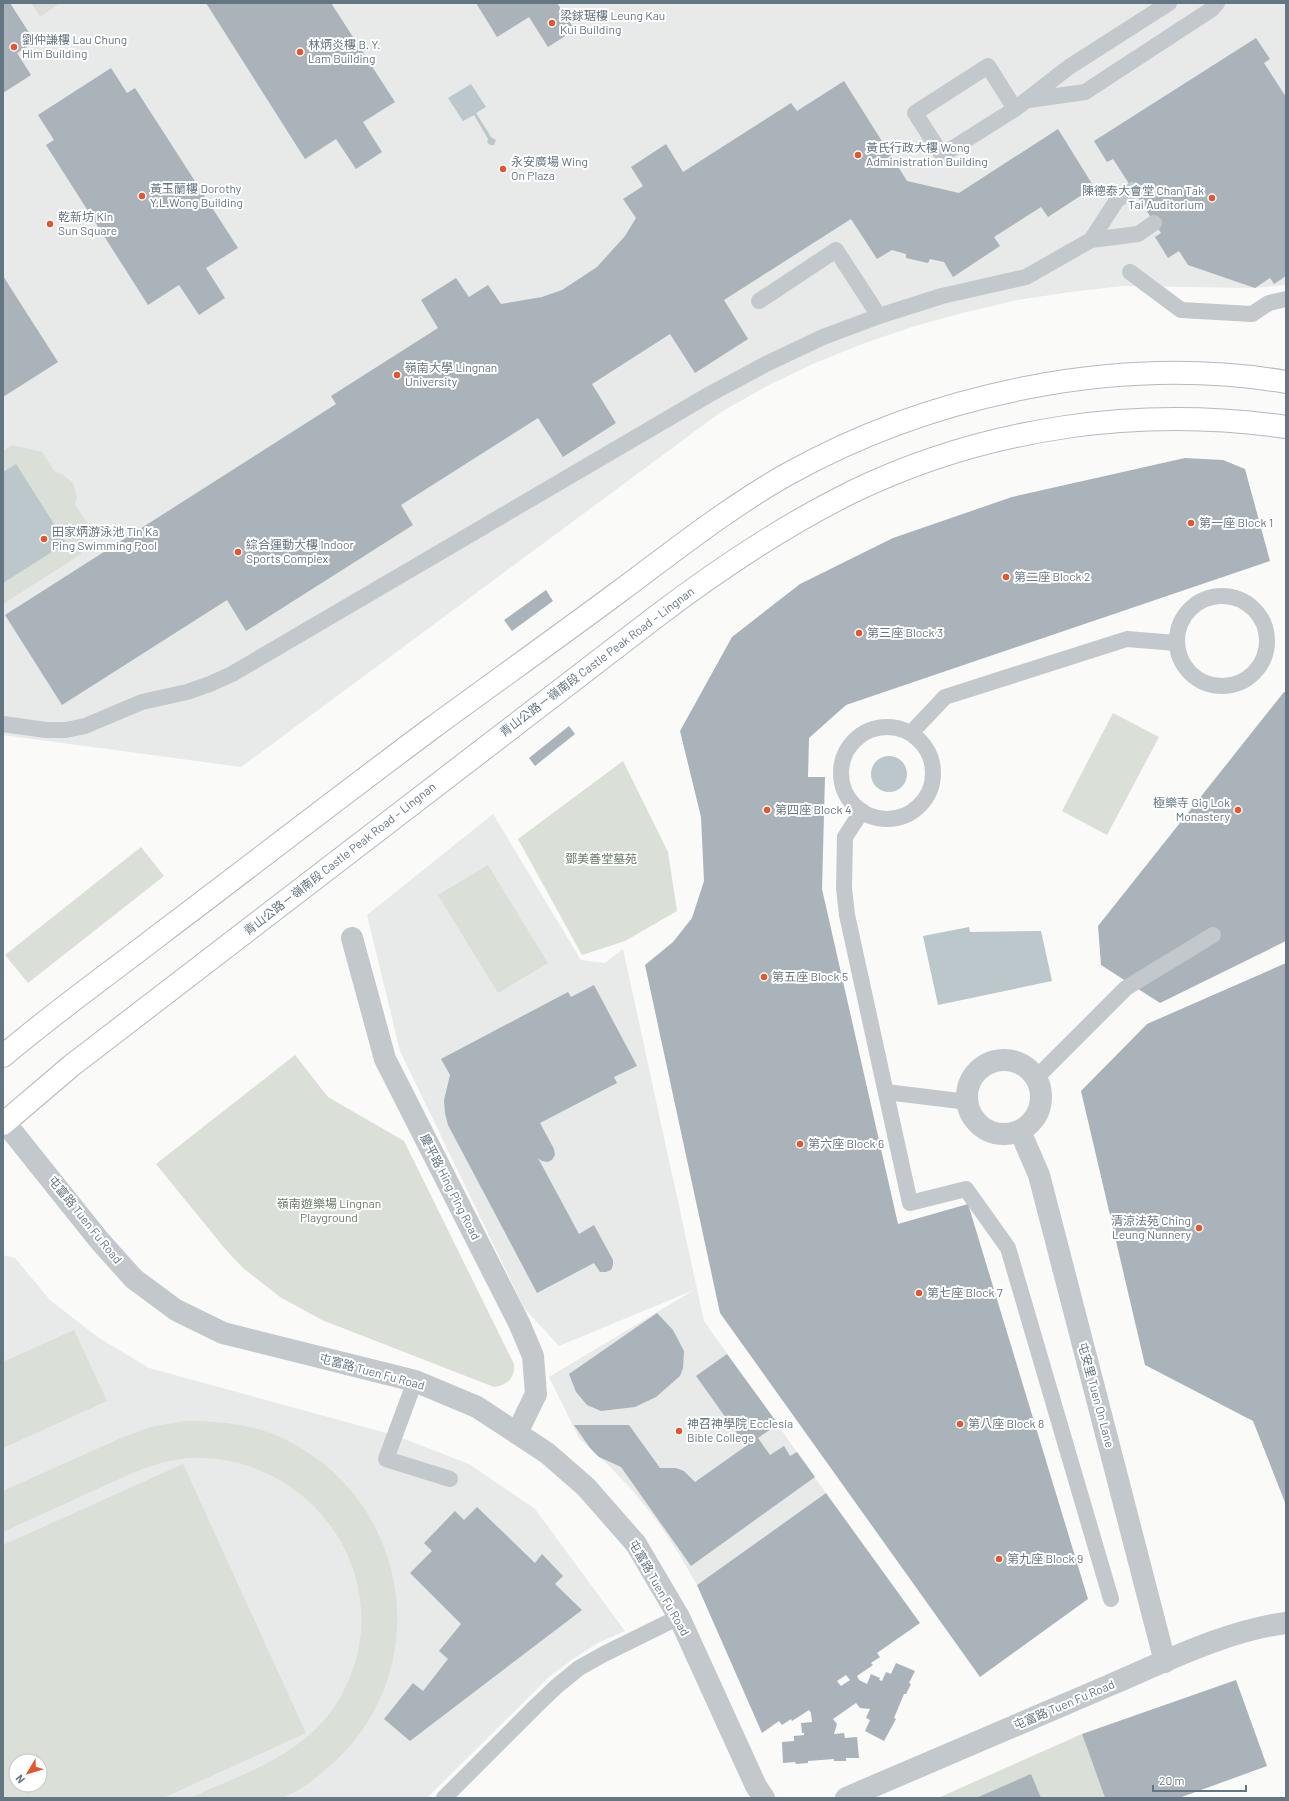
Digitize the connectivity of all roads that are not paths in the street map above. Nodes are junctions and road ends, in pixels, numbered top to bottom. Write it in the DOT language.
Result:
graph roads {
  1 [pos="1169,3"];
  2 [pos="1217,3"];
  3 [pos="1021,105"];
  4 [pos="1133,190"];
  5 [pos="1154,223"];
  6 [pos="1091,240"];
  7 [pos="1130,272"];
  8 [pos="1286,299"];
  9 [pos="759,301"];
  10 [pos="879,316"];
  11 [pos="1286,382"];
  12 [pos="1286,427"];
  13 [pos="1176,643"];
  14 [pos="3,724"];
  15 [pos="911,733"];
  16 [pos="862,811"];
  17 [pos="1213,935"];
  18 [pos="352,938"];
  19 [pos="3,1056"];
  20 [pos="1036,1078"];
  21 [pos="886,1092"];
  22 [pos="968,1102"];
  23 [pos="4,1122"];
  24 [pos="1020,1131"];
  25 [pos="416,1381"];
  26 [pos="517,1432"];
  27 [pos="450,1479"];
  28 [pos="1110,1599"];
  29 [pos="679,1617"];
  30 [pos="1286,1623"];
  31 [pos="1165,1662"];
  32 [pos="444,1798"];
  33 [pos="764,1798"];
  34 [pos="846,1798"];
  1 -- 3 [label="lane"];
  2 -- 3 [label="lane"];
  3 -- 3 [label="lane"];
  4 -- 6 [label="lane"];
  5 -- 6 [label="lane"];
  6 -- 10 [label="lane"];
  7 -- 8 [label="lane"];
  9 -- 10 [label="lane"];
  10 -- 14 [label="lane"];
  11 -- 19 [label="main road"];
  12 -- 23 [label="main road, 青山公路－嶺南段 Castle Peak Road – Lingnan"];
  13 -- 13 [label="lane"];
  13 -- 15 [label="lane"];
  15 -- 16 [label="lane"];
  15 -- 16 [label="lane"];
  16 -- 21 [label="lane"];
  17 -- 20 [label="lane"];
  18 -- 26 [label="street, 慶平路 Hing Ping Road"];
  20 -- 22 [label="street"];
  20 -- 24 [label="street"];
  21 -- 22 [label="lane"];
  21 -- 28 [label="lane"];
  22 -- 24 [label="street"];
  23 -- 25 [label="street, 屯富路 Tuen Fu Road"];
  24 -- 31 [label="street, 屯安里 Tuen On Lane"];
  25 -- 26 [label="street, 屯富路 Tuen Fu Road"];
  25 -- 27 [label="lane"];
  26 -- 29 [label="street, 屯富路 Tuen Fu Road"];
  29 -- 32 [label="lane"];
  29 -- 33 [label="street, 屯富路 Tuen Fu Road"];
  30 -- 31 [label="street, 屯富路 Tuen Fu Road"];
  31 -- 34 [label="street, 屯富路 Tuen Fu Road"];
}
